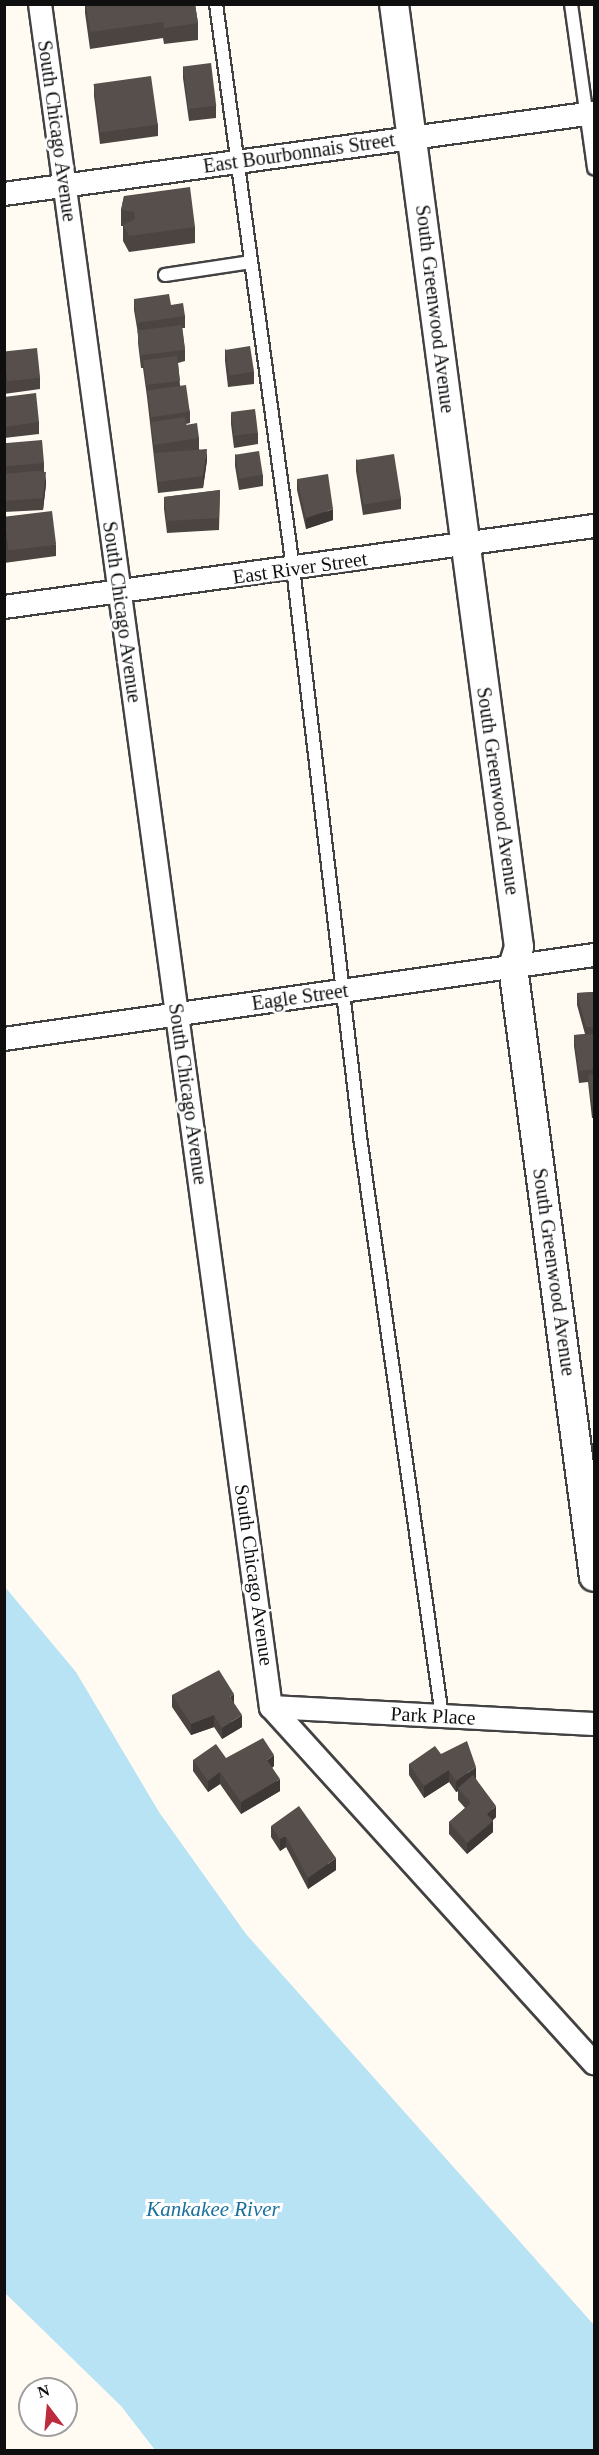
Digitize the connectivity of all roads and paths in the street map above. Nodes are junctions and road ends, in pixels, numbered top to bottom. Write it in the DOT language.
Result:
graph roads {
  1 [pos="40,4"];
  2 [pos="216,4"];
  3 [pos="394,4"];
  4 [pos="572,4"];
  5 [pos="591,113"];
  6 [pos="412,138"];
  7 [pos="237,162"];
  8 [pos="594,168"];
  9 [pos="64,186"];
  10 [pos="4,194"];
  11 [pos="251,262"];
  12 [pos="165,275"];
  13 [pos="594,526"];
  14 [pos="465,544"];
  15 [pos="293,568"];
  16 [pos="120,593"];
  17 [pos="4,608"];
  18 [pos="594,956"];
  19 [pos="513,967"];
  20 [pos="343,991"];
  21 [pos="177,1015"];
  22 [pos="4,1039"];
  23 [pos="594,1577"];
  24 [pos="271,1707"];
  25 [pos="442,1716"];
  26 [pos="594,1724"];
  27 [pos="594,2063"];
  1 -- 9 [label="street, South Chicago Avenue"];
  2 -- 7 [label="lane"];
  3 -- 6 [label="street, South Greenwood Avenue"];
  4 -- 5 [label="lane"];
  5 -- 6 [label="street, East Bourbonnais Street"];
  5 -- 8 [label="lane"];
  6 -- 7 [label="street, East Bourbonnais Street"];
  6 -- 14 [label="street, South Greenwood Avenue"];
  7 -- 9 [label="street, East Bourbonnais Street"];
  7 -- 11 [label="lane"];
  9 -- 10 [label="street, East Bourbonnais Street"];
  9 -- 16 [label="street, South Chicago Avenue"];
  11 -- 12 [label="lane"];
  11 -- 15 [label="lane"];
  13 -- 14 [label="street, East River Street"];
  14 -- 15 [label="street, East River Street"];
  14 -- 19 [label="street, South Greenwood Avenue"];
  15 -- 16 [label="street, East River Street"];
  15 -- 20 [label="lane"];
  16 -- 17 [label="street, East River Street"];
  16 -- 21 [label="street, South Chicago Avenue"];
  18 -- 19 [label="street, Eagle Street"];
  19 -- 20 [label="street, Eagle Street"];
  19 -- 23 [label="street, South Greenwood Avenue"];
  20 -- 21 [label="street, Eagle Street"];
  20 -- 25 [label="lane"];
  21 -- 22 [label="street, Eagle Street"];
  21 -- 24 [label="street, South Chicago Avenue"];
  24 -- 25 [label="street, Park Place"];
  24 -- 27 [label="street"];
  25 -- 26 [label="street, Park Place"];
}
